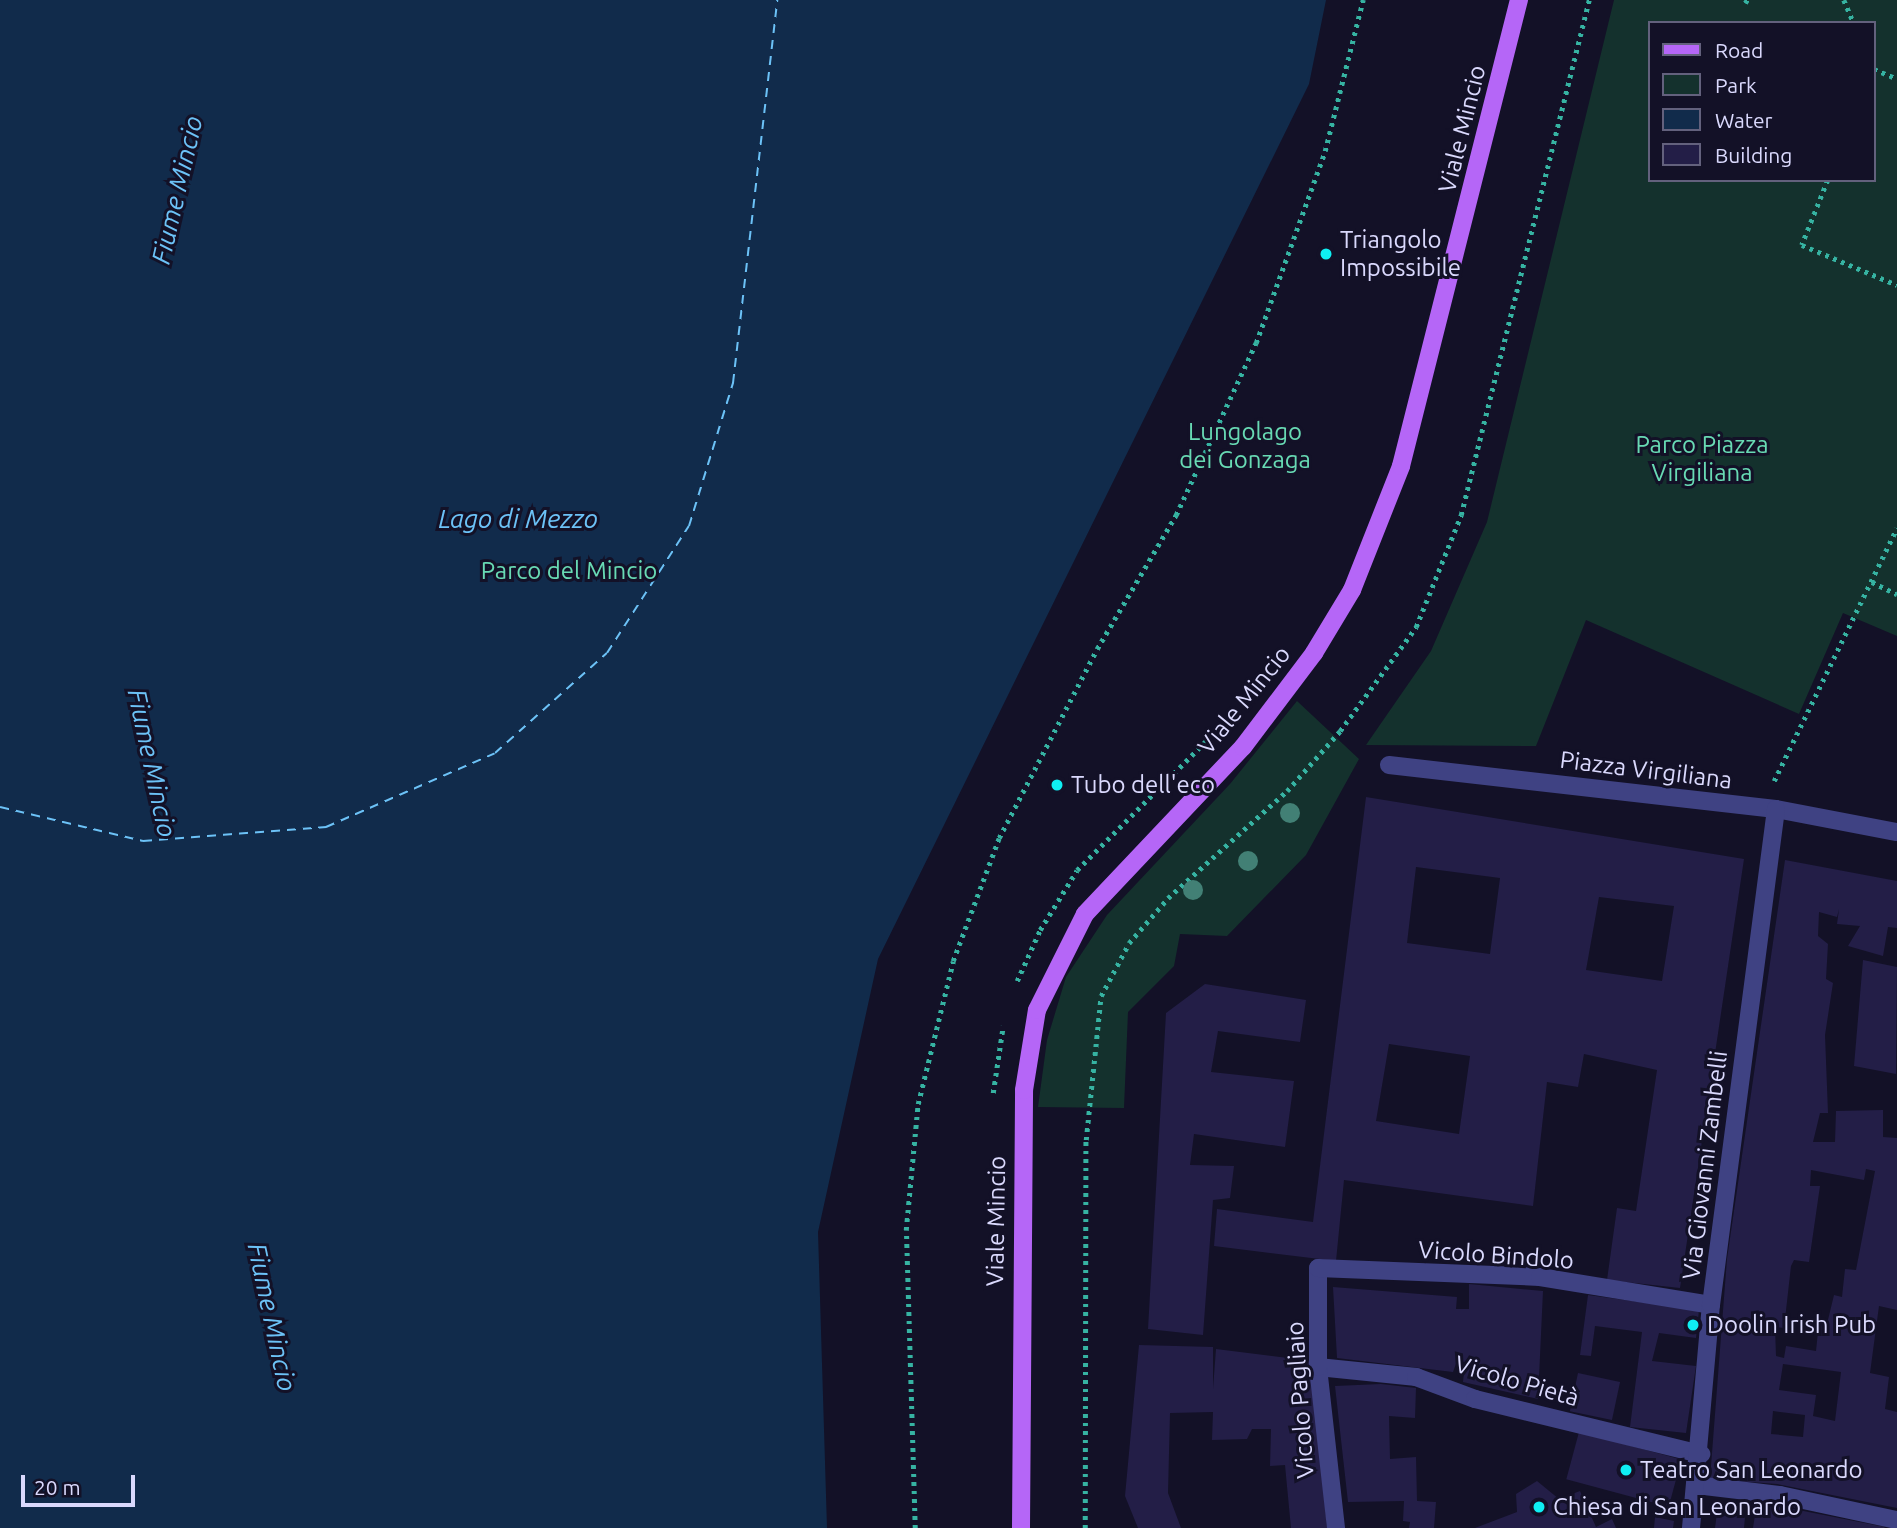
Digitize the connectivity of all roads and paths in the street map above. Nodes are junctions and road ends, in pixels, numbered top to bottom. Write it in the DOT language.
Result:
graph roads {
  1 [pos="1363,0"];
  2 [pos="1519,0"];
  3 [pos="1589,0"];
  4 [pos="1844,0"];
  5 [pos="1853,21"];
  6 [pos="1876,70"];
  7 [pos="1897,79"];
  8 [pos="1827,182"];
  9 [pos="1897,285"];
  10 [pos="1897,528"];
  11 [pos="1872,582"];
  12 [pos="1897,594"];
  13 [pos="1389,765"];
  14 [pos="1776,809"];
  15 [pos="1897,832"];
  16 [pos="1318,1268"];
  17 [pos="1711,1305"];
  18 [pos="1318,1367"];
  19 [pos="1701,1454"];
  20 [pos="1696,1485"];
  21 [pos="1897,1520"];
  22 [pos="915,1528"];
  23 [pos="1021,1528"];
  24 [pos="1085,1528"];
  25 [pos="1336,1528"];
  26 [pos="1691,1528"];
  1 -- 22 [label="path"];
  2 -- 23 [label="main road, Viale Mincio"];
  3 -- 24 [label="path"];
  4 -- 5 [label="path"];
  6 -- 7 [label="path"];
  8 -- 9 [label="path"];
  10 -- 11 [label="path"];
  11 -- 12 [label="path"];
  11 -- 14 [label="path"];
  13 -- 14 [label="street, Piazza Virgiliana"];
  14 -- 15 [label="street, Piazza Virgiliana"];
  14 -- 17 [label="street, Via Giovanni Zambelli"];
  16 -- 17 [label="street, Vicolo Bindolo"];
  16 -- 18 [label="street, Vicolo Pagliaio"];
  17 -- 19 [label="street, Via Giovanni Zambelli"];
  18 -- 19 [label="street, Vicolo Pietà"];
  18 -- 25 [label="street, Vicolo Pagliaio"];
  19 -- 20 [label="street, Via Giovanni Zambelli"];
  20 -- 21 [label="street"];
  20 -- 26 [label="street, Via Giovanni Zambelli"];
}
